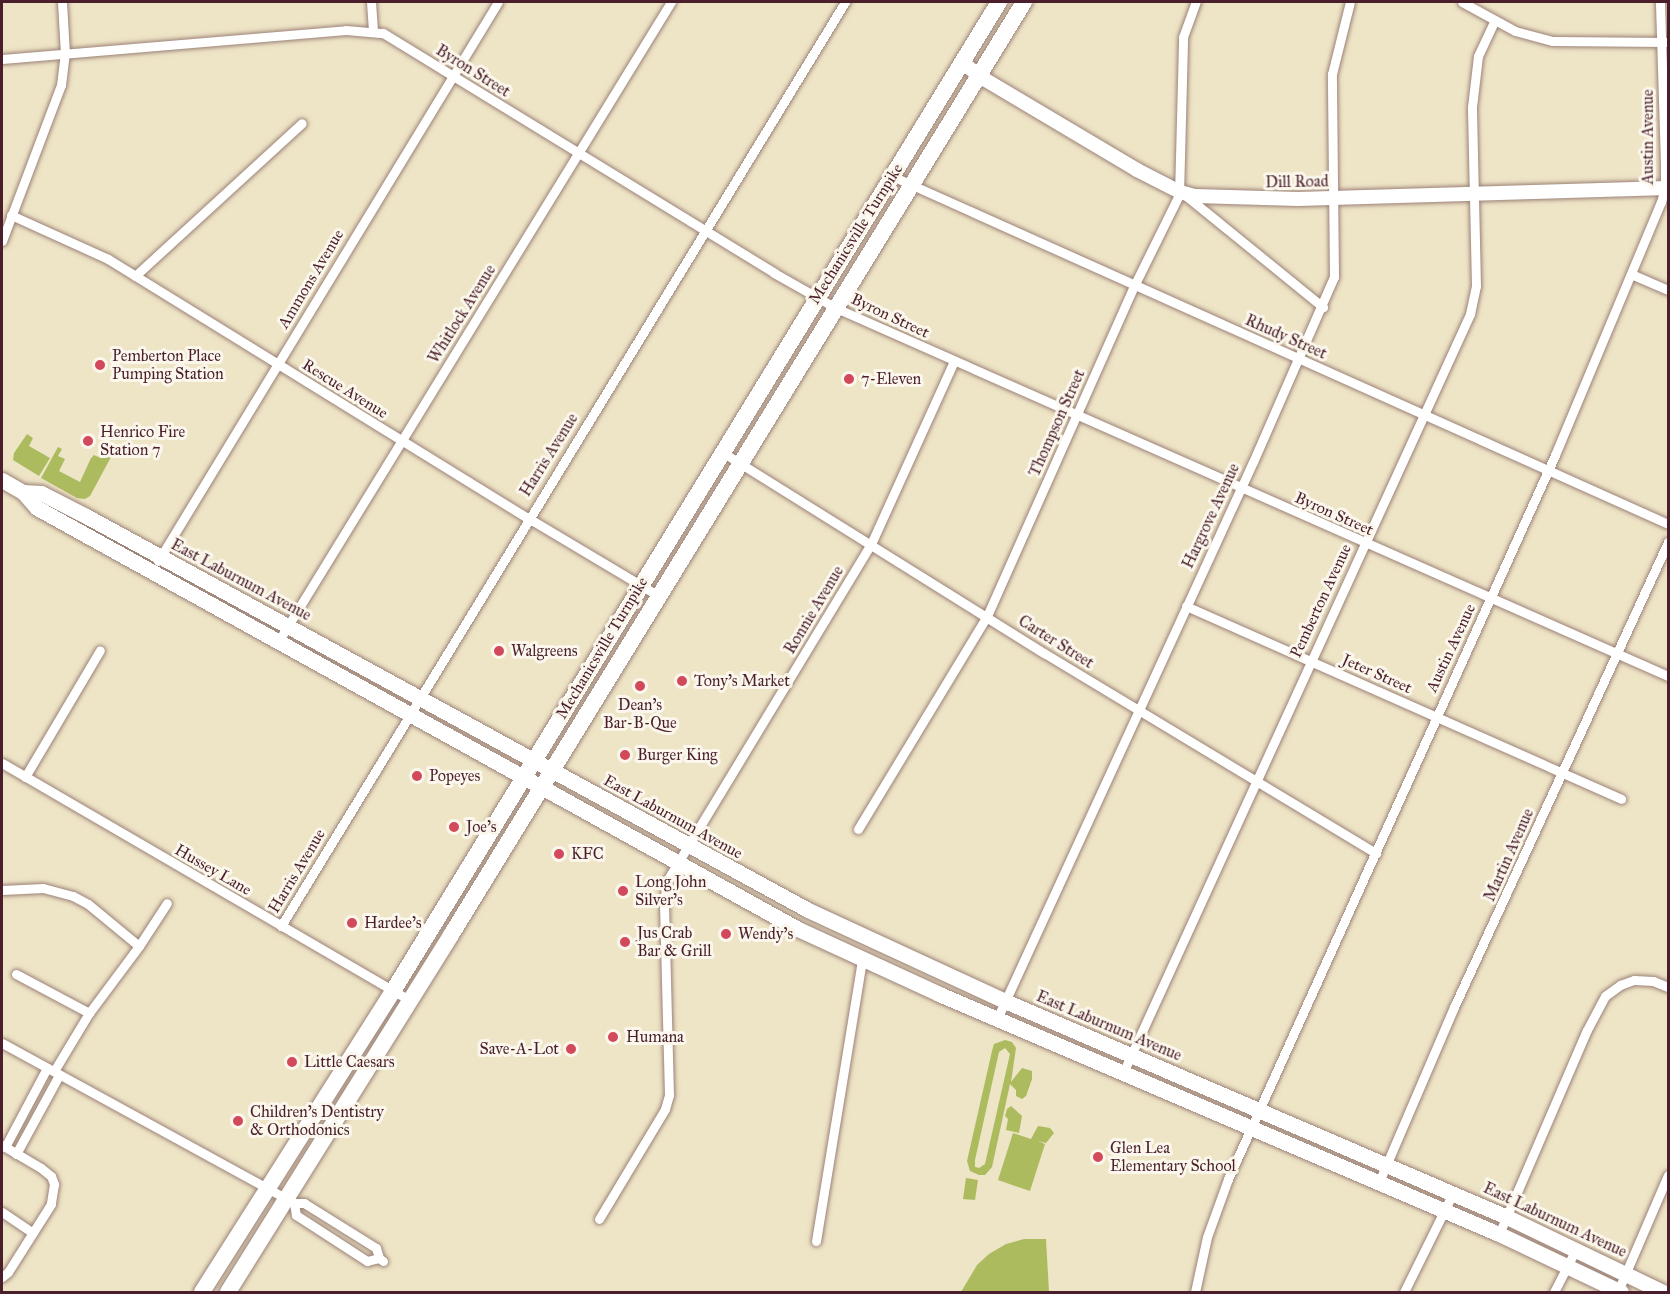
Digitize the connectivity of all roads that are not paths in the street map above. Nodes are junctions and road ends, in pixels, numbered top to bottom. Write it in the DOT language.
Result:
graph roads {
  1 [pos="62,2"];
  2 [pos="370,2"];
  3 [pos="498,2"];
  4 [pos="671,2"];
  5 [pos="845,2"];
  6 [pos="999,2"];
  7 [pos="1024,2"];
  8 [pos="1196,2"];
  9 [pos="1350,2"];
  10 [pos="1462,2"];
  11 [pos="1660,2"];
  12 [pos="1494,21"];
  13 [pos="373,31"];
  14 [pos="1665,42"];
  15 [pos="65,54"];
  16 [pos="2,59"];
  17 [pos="962,62"];
  18 [pos="453,76"];
  19 [pos="979,76"];
  20 [pos="303,123"];
  21 [pos="578,153"];
  22 [pos="892,176"];
  23 [pos="911,185"];
  24 [pos="1666,188"];
  25 [pos="1180,192"];
  26 [pos="1476,194"];
  27 [pos="1335,198"];
  28 [pos="11,215"];
  29 [pos="705,231"];
  30 [pos="2,241"];
  31 [pos="1631,274"];
  32 [pos="135,276"];
  33 [pos="1134,286"];
  34 [pos="1668,290"];
  35 [pos="817,298"];
  36 [pos="1323,307"];
  37 [pos="836,308"];
  38 [pos="1299,359"];
  39 [pos="954,362"];
  40 [pos="277,364"];
  41 [pos="1424,415"];
  42 [pos="1076,416"];
  43 [pos="401,441"];
  44 [pos="722,452"];
  45 [pos="741,464"];
  46 [pos="1548,471"];
  47 [pos="2,480"];
  48 [pos="1240,489"];
  49 [pos="23,492"];
  50 [pos="528,518"];
  51 [pos="1668,524"];
  52 [pos="1668,542"];
  53 [pos="871,544"];
  54 [pos="1364,544"];
  55 [pos="161,557"];
  56 [pos="151,572"];
  57 [pos="641,585"];
  58 [pos="659,596"];
  59 [pos="1490,599"];
  60 [pos="1186,606"];
  61 [pos="987,616"];
  62 [pos="288,626"];
  63 [pos="278,642"];
  64 [pos="100,650"];
  65 [pos="1616,654"];
  66 [pos="1310,661"];
  67 [pos="1668,676"];
  68 [pos="418,698"];
  69 [pos="1138,710"];
  70 [pos="409,714"];
  71 [pos="1436,717"];
  72 [pos="533,762"];
  73 [pos="2,763"];
  74 [pos="552,772"];
  75 [pos="1563,773"];
  76 [pos="25,777"];
  77 [pos="524,777"];
  78 [pos="1256,781"];
  79 [pos="542,788"];
  80 [pos="1621,799"];
  81 [pos="858,829"];
  82 [pos="688,847"];
  83 [pos="1376,853"];
  84 [pos="678,863"];
  85 [pos="2,890"];
  86 [pos="167,903"];
  87 [pos="281,926"];
  88 [pos="139,946"];
  89 [pos="862,960"];
  90 [pos="16,974"];
  91 [pos="1668,987"];
  92 [pos="393,991"];
  93 [pos="411,1001"];
  94 [pos="1005,1001"];
  95 [pos="89,1013"];
  96 [pos="997,1019"];
  97 [pos="2,1043"];
  98 [pos="1131,1055"];
  99 [pos="53,1071"];
  100 [pos="1123,1073"];
  101 [pos="1259,1111"];
  102 [pos="1251,1128"];
  103 [pos="3,1146"];
  104 [pos="16,1154"];
  105 [pos="1387,1164"];
  106 [pos="1668,1175"];
  107 [pos="1379,1182"];
  108 [pos="269,1189"];
  109 [pos="1453,1193"];
  110 [pos="291,1201"];
  111 [pos="1444,1210"];
  112 [pos="2,1212"];
  113 [pos="1507,1217"];
  114 [pos="599,1219"];
  115 [pos="33,1233"];
  116 [pos="1499,1234"];
  117 [pos="816,1241"];
  118 [pos="1575,1248"];
  119 [pos="1567,1266"];
  120 [pos="1626,1273"];
  121 [pos="2,1277"];
  122 [pos="1619,1292"];
  123 [pos="202,1293"];
  124 [pos="228,1293"];
  125 [pos="1195,1293"];
  126 [pos="1404,1293"];
  127 [pos="1554,1293"];
  128 [pos="1663,1293"];
  1 -- 15 [label="street"];
  2 -- 13 [label="street"];
  3 -- 18 [label="street, Ammons Avenue"];
  4 -- 21 [label="street, Whitlock Avenue"];
  5 -- 29 [label="street, Harris Avenue"];
  6 -- 17 [label="highway, Mechanicsville Turnpike"];
  7 -- 19 [label="highway, Mechanicsville Turnpike"];
  8 -- 25 [label="street, Thompson Street"];
  9 -- 27 [label="street, Hargrove Avenue"];
  10 -- 12 [label="street"];
  11 -- 14 [label="street, Austin Avenue"];
  12 -- 14 [label="street"];
  12 -- 26 [label="street, Pemberton Avenue"];
  13 -- 15 [label="street, Byron Street"];
  13 -- 18 [label="street, Byron Street"];
  14 -- 24 [label="street, Austin Avenue"];
  15 -- 16 [label="street, Byron Street"];
  15 -- 28 [label="street"];
  17 -- 19 [label="street, Dill Road"];
  17 -- 22 [label="highway, Mechanicsville Turnpike"];
  18 -- 21 [label="street, Byron Street"];
  18 -- 40 [label="street, Ammons Avenue"];
  19 -- 23 [label="highway, Mechanicsville Turnpike"];
  19 -- 25 [label="street, Dill Road"];
  20 -- 32 [label="street"];
  21 -- 29 [label="street, Byron Street"];
  21 -- 43 [label="street, Whitlock Avenue"];
  22 -- 23 [label="street, Rhudy Street"];
  22 -- 35 [label="highway, Mechanicsville Turnpike"];
  23 -- 33 [label="street, Rhudy Street"];
  23 -- 37 [label="highway, Mechanicsville Turnpike"];
  24 -- 26 [label="street, Dill Road"];
  24 -- 31 [label="street, Austin Avenue"];
  25 -- 27 [label="street, Dill Road"];
  25 -- 33 [label="street, Thompson Street"];
  25 -- 36 [label="street"];
  26 -- 27 [label="street, Dill Road"];
  26 -- 41 [label="street, Pemberton Avenue"];
  27 -- 36 [label="street, Hargrove Avenue"];
  28 -- 30 [label="street"];
  28 -- 32 [label="street, Rescue Avenue"];
  29 -- 35 [label="street, Byron Street"];
  29 -- 50 [label="street, Harris Avenue"];
  31 -- 34 [label="street"];
  31 -- 46 [label="street, Austin Avenue"];
  32 -- 40 [label="street, Rescue Avenue"];
  33 -- 38 [label="street, Rhudy Street"];
  33 -- 42 [label="street, Thompson Street"];
  35 -- 37 [label="street, Byron Street"];
  35 -- 44 [label="highway, Mechanicsville Turnpike"];
  36 -- 38 [label="street, Hargrove Avenue"];
  37 -- 39 [label="street, Byron Street"];
  37 -- 45 [label="highway, Mechanicsville Turnpike"];
  38 -- 41 [label="street, Rhudy Street"];
  38 -- 48 [label="street, Hargrove Avenue"];
  39 -- 42 [label="street, Byron Street"];
  39 -- 53 [label="street, Ronnie Avenue"];
  40 -- 43 [label="street, Rescue Avenue"];
  40 -- 55 [label="street, Ammons Avenue"];
  41 -- 46 [label="street, Rhudy Street"];
  41 -- 54 [label="street, Pemberton Avenue"];
  42 -- 48 [label="street, Byron Street"];
  42 -- 61 [label="street, Thompson Street"];
  43 -- 50 [label="street, Rescue Avenue"];
  43 -- 62 [label="street, Whitlock Avenue"];
  44 -- 45 [label="street, Carter Street"];
  44 -- 57 [label="highway, Mechanicsville Turnpike"];
  45 -- 53 [label="street, Carter Street"];
  45 -- 58 [label="highway, Mechanicsville Turnpike"];
  46 -- 51 [label="street, Rhudy Street"];
  46 -- 59 [label="street, Austin Avenue"];
  47 -- 49 [label="main road, East Laburnum Avenue"];
  48 -- 54 [label="street, Byron Street"];
  48 -- 60 [label="street, Hargrove Avenue"];
  49 -- 55 [label="main road, East Laburnum Avenue"];
  49 -- 56 [label="main road, East Laburnum Avenue"];
  50 -- 57 [label="street, Rescue Avenue"];
  50 -- 68 [label="street, Harris Avenue"];
  52 -- 65 [label="street, Martin Avenue"];
  53 -- 61 [label="street, Carter Street"];
  53 -- 82 [label="street, Ronnie Avenue"];
  54 -- 59 [label="street, Byron Street"];
  54 -- 66 [label="street, Pemberton Avenue"];
  55 -- 56 [label="street, Ammons Avenue"];
  55 -- 62 [label="main road, East Laburnum Avenue"];
  56 -- 63 [label="main road, East Laburnum Avenue"];
  57 -- 58 [label="street, Rescue Avenue"];
  57 -- 72 [label="highway, Mechanicsville Turnpike"];
  58 -- 74 [label="highway, Mechanicsville Turnpike"];
  59 -- 65 [label="street, Byron Street"];
  59 -- 71 [label="street, Austin Avenue"];
  60 -- 66 [label="street, Jeter Street"];
  60 -- 69 [label="street, Hargrove Avenue"];
  61 -- 69 [label="street, Carter Street"];
  61 -- 81 [label="street, Thompson Street"];
  62 -- 63 [label="street, Whitlock Avenue"];
  62 -- 68 [label="main road, East Laburnum Avenue"];
  63 -- 70 [label="main road, East Laburnum Avenue"];
  64 -- 76 [label="street"];
  65 -- 67 [label="street, Byron Street"];
  65 -- 75 [label="street, Martin Avenue"];
  66 -- 71 [label="street, Jeter Street"];
  66 -- 78 [label="street, Pemberton Avenue"];
  68 -- 70 [label="street, Harris Avenue"];
  68 -- 72 [label="main road, East Laburnum Avenue"];
  69 -- 78 [label="street, Carter Street"];
  69 -- 94 [label="street, Hargrove Avenue"];
  70 -- 77 [label="main road, East Laburnum Avenue"];
  70 -- 87 [label="street, Harris Avenue"];
  71 -- 75 [label="street, Jeter Street"];
  71 -- 83 [label="street, Austin Avenue"];
  72 -- 74 [label="main road, East Laburnum Avenue"];
  72 -- 77 [label="highway, Mechanicsville Turnpike"];
  73 -- 76 [label="street, Hussey Lane"];
  74 -- 79 [label="highway, Mechanicsville Turnpike"];
  74 -- 82 [label="main road, East Laburnum Avenue"];
  75 -- 80 [label="street, Jeter Street"];
  75 -- 105 [label="street, Martin Avenue"];
  76 -- 87 [label="street, Hussey Lane"];
  77 -- 79 [label="main road, East Laburnum Avenue"];
  77 -- 92 [label="highway, Mechanicsville Turnpike"];
  78 -- 83 [label="street, Carter Street"];
  78 -- 98 [label="street, Pemberton Avenue"];
  79 -- 84 [label="main road"];
  79 -- 93 [label="highway, Mechanicsville Turnpike"];
  82 -- 84 [label="street, Ronnie Avenue"];
  82 -- 94 [label="main road, East Laburnum Avenue"];
  83 -- 101 [label="street, Austin Avenue"];
  84 -- 89 [label="main road"];
  84 -- 114 [label="street, Ronnie Avenue"];
  85 -- 88 [label="street"];
  86 -- 88 [label="street"];
  87 -- 92 [label="street, Hussey Lane"];
  88 -- 95 [label="street"];
  89 -- 96 [label="main road"];
  89 -- 117 [label="street"];
  90 -- 95 [label="street"];
  91 -- 113 [label="street"];
  92 -- 93 [label="street, Hussey Lane"];
  92 -- 108 [label="highway, Mechanicsville Turnpike"];
  93 -- 110 [label="highway, Mechanicsville Turnpike"];
  94 -- 96 [label="street, Hargrove Avenue"];
  94 -- 98 [label="main road, East Laburnum Avenue"];
  95 -- 99 [label="street"];
  96 -- 100 [label="main road"];
  97 -- 99 [label="street"];
  98 -- 100 [label="street, Pemberton Avenue"];
  98 -- 101 [label="main road, East Laburnum Avenue"];
  99 -- 103 [label="street"];
  99 -- 104 [label="street"];
  99 -- 108 [label="street"];
  100 -- 102 [label="main road"];
  101 -- 102 [label="street, Austin Avenue"];
  101 -- 105 [label="main road, East Laburnum Avenue"];
  102 -- 107 [label="main road"];
  102 -- 125 [label="street, Austin Avenue"];
  103 -- 104 [label="street"];
  104 -- 115 [label="street"];
  105 -- 107 [label="street, Martin Avenue"];
  105 -- 109 [label="main road, East Laburnum Avenue"];
  106 -- 120 [label="street"];
  107 -- 111 [label="main road"];
  108 -- 110 [label="street"];
  108 -- 123 [label="highway, Mechanicsville Turnpike"];
  109 -- 111 [label="street"];
  109 -- 113 [label="main road, East Laburnum Avenue"];
  110 -- 110 [label="street"];
  110 -- 124 [label="highway, Mechanicsville Turnpike"];
  111 -- 116 [label="main road"];
  111 -- 126 [label="street"];
  112 -- 115 [label="street"];
  113 -- 116 [label="street"];
  113 -- 118 [label="main road, East Laburnum Avenue"];
  115 -- 121 [label="street"];
  116 -- 119 [label="main road"];
  118 -- 119 [label="street"];
  118 -- 120 [label="main road, East Laburnum Avenue"];
  119 -- 122 [label="main road"];
  119 -- 127 [label="street"];
  120 -- 122 [label="street"];
  120 -- 128 [label="main road, East Laburnum Avenue"];
}
